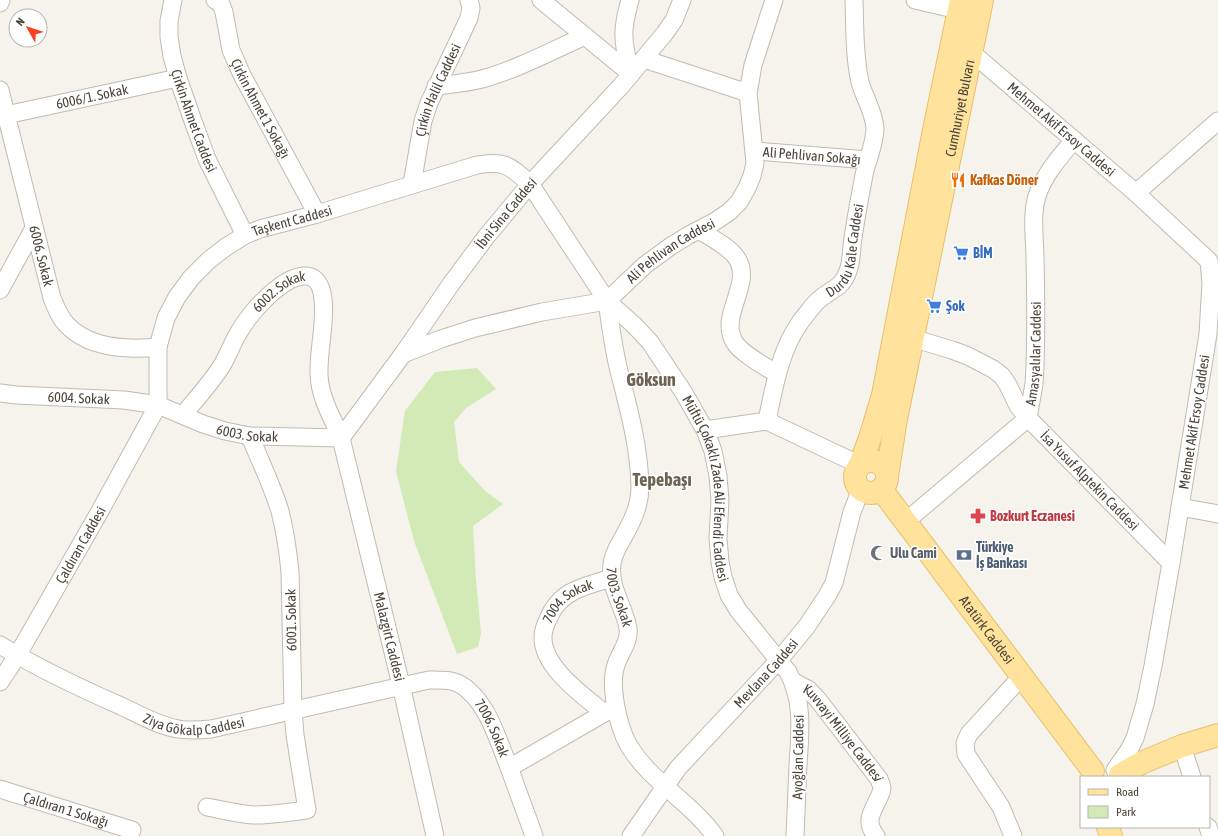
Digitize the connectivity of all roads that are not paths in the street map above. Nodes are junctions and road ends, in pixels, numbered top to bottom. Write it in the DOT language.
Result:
graph roads {
  1 [pos="1,0"];
  2 [pos="173,0"];
  3 [pos="215,0"];
  4 [pos="541,0"];
  5 [pos="630,0"];
  6 [pos="682,0"];
  7 [pos="774,0"];
  8 [pos="854,0"];
  9 [pos="916,0"];
  10 [pos="982,0"];
  11 [pos="0,3"];
  12 [pos="473,3"];
  13 [pos="960,5"];
  14 [pos="585,36"];
  15 [pos="971,52"];
  16 [pos="644,59"];
  17 [pos="631,74"];
  18 [pos="178,78"];
  19 [pos="436,86"];
  20 [pos="0,90"];
  21 [pos="748,93"];
  22 [pos="6,115"];
  23 [pos="1218,120"];
  24 [pos="1074,140"];
  25 [pos="755,151"];
  26 [pos="868,160"];
  27 [pos="412,184"];
  28 [pos="530,184"];
  29 [pos="1136,193"];
  30 [pos="317,214"];
  31 [pos="34,228"];
  32 [pos="699,230"];
  33 [pos="245,235"];
  34 [pos="1213,265"];
  35 [pos="0,290"];
  36 [pos="607,301"];
  37 [pos="912,338"];
  38 [pos="158,347"];
  39 [pos="403,354"];
  40 [pos="777,374"];
  41 [pos="0,393"];
  42 [pos="158,405"];
  43 [pos="183,415"];
  44 [pos="1028,418"];
  45 [pos="767,421"];
  46 [pos="704,430"];
  47 [pos="250,436"];
  48 [pos="341,438"];
  49 [pos="860,466"];
  50 [pos="876,485"];
  51 [pos="1180,507"];
  52 [pos="1218,514"];
  53 [pos="905,522"];
  54 [pos="1171,563"];
  55 [pos="612,578"];
  56 [pos="0,645"];
  57 [pos="17,656"];
  58 [pos="779,660"];
  59 [pos="1021,677"];
  60 [pos="0,682"];
  61 [pos="794,682"];
  62 [pos="401,686"];
  63 [pos="293,710"];
  64 [pos="610,710"];
  65 [pos="1218,736"];
  66 [pos="1182,746"];
  67 [pos="509,768"];
  68 [pos="1090,774"];
  69 [pos="1119,774"];
  70 [pos="1192,776"];
  71 [pos="665,786"];
  72 [pos="0,788"];
  73 [pos="207,807"];
  74 [pos="132,830"];
  75 [pos="435,836"];
  76 [pos="534,836"];
  77 [pos="631,836"];
  78 [pos="715,836"];
  79 [pos="795,836"];
  80 [pos="876,836"];
  81 [pos="1013,836"];
  1 -- 11 [label="street"];
  2 -- 18 [label="street, Çirkin Ahmet Caddesi"];
  3 -- 30 [label="street, Çirkin Ahmet 1 Sokağı"];
  4 -- 14 [label="street"];
  5 -- 17 [label="street"];
  6 -- 16 [label="street, İbni Sina Caddesi"];
  7 -- 21 [label="street, Ali Pehlivan Caddesi"];
  8 -- 26 [label="street, Durdu Kale Caddesi"];
  9 -- 13 [label="street"];
  10 -- 15 [label="main road, Cumhuriyet Bulvarı"];
  12 -- 19 [label="street, Çirkin Halil Caddesi"];
  13 -- 49 [label="main road, Cumhuriyet Bulvarı"];
  14 -- 17 [label="street"];
  14 -- 19 [label="street"];
  15 -- 24 [label="street, Mehmet Akif Ersoy Caddesi"];
  15 -- 37 [label="main road, Cumhuriyet Bulvarı"];
  16 -- 17 [label="street, İbni Sina Caddesi"];
  16 -- 21 [label="street"];
  17 -- 28 [label="street, İbni Sina Caddesi"];
  18 -- 22 [label="street, 6006/1. Sokak"];
  18 -- 33 [label="street, Çirkin Ahmet Caddesi"];
  19 -- 27 [label="street, Çirkin Halil Caddesi"];
  20 -- 22 [label="street, 6006. Sokak"];
  21 -- 25 [label="street, Ali Pehlivan Caddesi"];
  22 -- 31 [label="street, 6006. Sokak"];
  23 -- 29 [label="street"];
  24 -- 29 [label="street, Mehmet Akif Ersoy Caddesi"];
  24 -- 44 [label="street, Amasyalılar Caddesi"];
  25 -- 26 [label="street, Ali Pehlivan Sokağı"];
  25 -- 32 [label="street, Ali Pehlivan Caddesi"];
  26 -- 40 [label="street, Durdu Kale Caddesi"];
  27 -- 28 [label="street, Taşkent Caddesi"];
  27 -- 30 [label="street, Taşkent Caddesi"];
  28 -- 36 [label="street, Müftü Çokaklı Zade Ali Efendi Caddesi"];
  28 -- 39 [label="street, İbni Sina Caddesi"];
  29 -- 34 [label="street, Mehmet Akif Ersoy Caddesi"];
  30 -- 33 [label="street, Taşkent Caddesi"];
  31 -- 35 [label="street"];
  31 -- 38 [label="street, 6006. Sokak"];
  32 -- 36 [label="street, Ali Pehlivan Caddesi"];
  32 -- 40 [label="street"];
  33 -- 38 [label="street, Taşkent Caddesi"];
  34 -- 51 [label="street, Mehmet Akif Ersoy Caddesi"];
  36 -- 39 [label="street"];
  36 -- 46 [label="street, Müftü Çokaklı Zade Ali Efendi Caddesi"];
  36 -- 55 [label="street, 7003. Sokak"];
  37 -- 44 [label="street, İsa Yusuf Alptekin Caddesi"];
  37 -- 50 [label="main road, Cumhuriyet Bulvarı"];
  38 -- 42 [label="street, Taşkent Caddesi"];
  39 -- 48 [label="street, İbni Sina Caddesi"];
  40 -- 45 [label="street, Durdu Kale Caddesi"];
  41 -- 42 [label="street, 6004. Sokak"];
  42 -- 43 [label="street, 6003. Sokak"];
  42 -- 57 [label="street, Çaldıran Caddesi"];
  43 -- 47 [label="street, 6003. Sokak"];
  43 -- 48 [label="street, 6002. Sokak"];
  44 -- 53 [label="street, Amasyalılar Caddesi"];
  44 -- 54 [label="street, İsa Yusuf Alptekin Caddesi"];
  45 -- 46 [label="street"];
  45 -- 49 [label="street"];
  46 -- 58 [label="street, Müftü Çokaklı Zade Ali Efendi Caddesi"];
  47 -- 48 [label="street, 6003. Sokak"];
  47 -- 63 [label="street, 6001. Sokak"];
  48 -- 62 [label="street, Malazgirt Caddesi"];
  49 -- 50 [label="main road, Cumhuriyet Bulvarı"];
  49 -- 50 [label="main road"];
  50 -- 53 [label="main road, Atatürk Caddesi"];
  50 -- 58 [label="street, Mevlana Caddesi"];
  51 -- 52 [label="street"];
  51 -- 54 [label="street, Mehmet Akif Ersoy Caddesi"];
  53 -- 59 [label="main road, Atatürk Caddesi"];
  54 -- 69 [label="street, Mehmet Akif Ersoy Caddesi"];
  55 -- 64 [label="street, 7003. Sokak"];
  55 -- 64 [label="street, 7004. Sokak"];
  56 -- 57 [label="street, Ziya Gökalp Caddesi"];
  57 -- 60 [label="street, Çaldıran Caddesi"];
  57 -- 63 [label="street, Ziya Gökalp Caddesi"];
  58 -- 61 [label="street, Ayoğlan Caddesi"];
  58 -- 71 [label="street, Mevlana Caddesi"];
  59 -- 68 [label="main road, Atatürk Caddesi"];
  59 -- 81 [label="street"];
  61 -- 79 [label="street, Ayoğlan Caddesi"];
  61 -- 80 [label="street, Kuvvayi Milliye Caddesi"];
  62 -- 63 [label="street, Ziya Gökalp Caddesi"];
  62 -- 67 [label="street, 7006. Sokak"];
  62 -- 75 [label="street, Malazgirt Caddesi"];
  63 -- 73 [label="street, 6001. Sokak"];
  64 -- 67 [label="street"];
  64 -- 71 [label="street, 7003. Sokak"];
  65 -- 66 [label="main road"];
  66 -- 69 [label="main road"];
  66 -- 70 [label="street"];
  67 -- 76 [label="street, 7006. Sokak"];
  68 -- 69 [label="main road, Atatürk Caddesi"];
  71 -- 77 [label="street, Mevlana Caddesi"];
  71 -- 78 [label="street, 7003. Sokak"];
  72 -- 74 [label="street, Çaldıran 1 Sokağı"];
}
